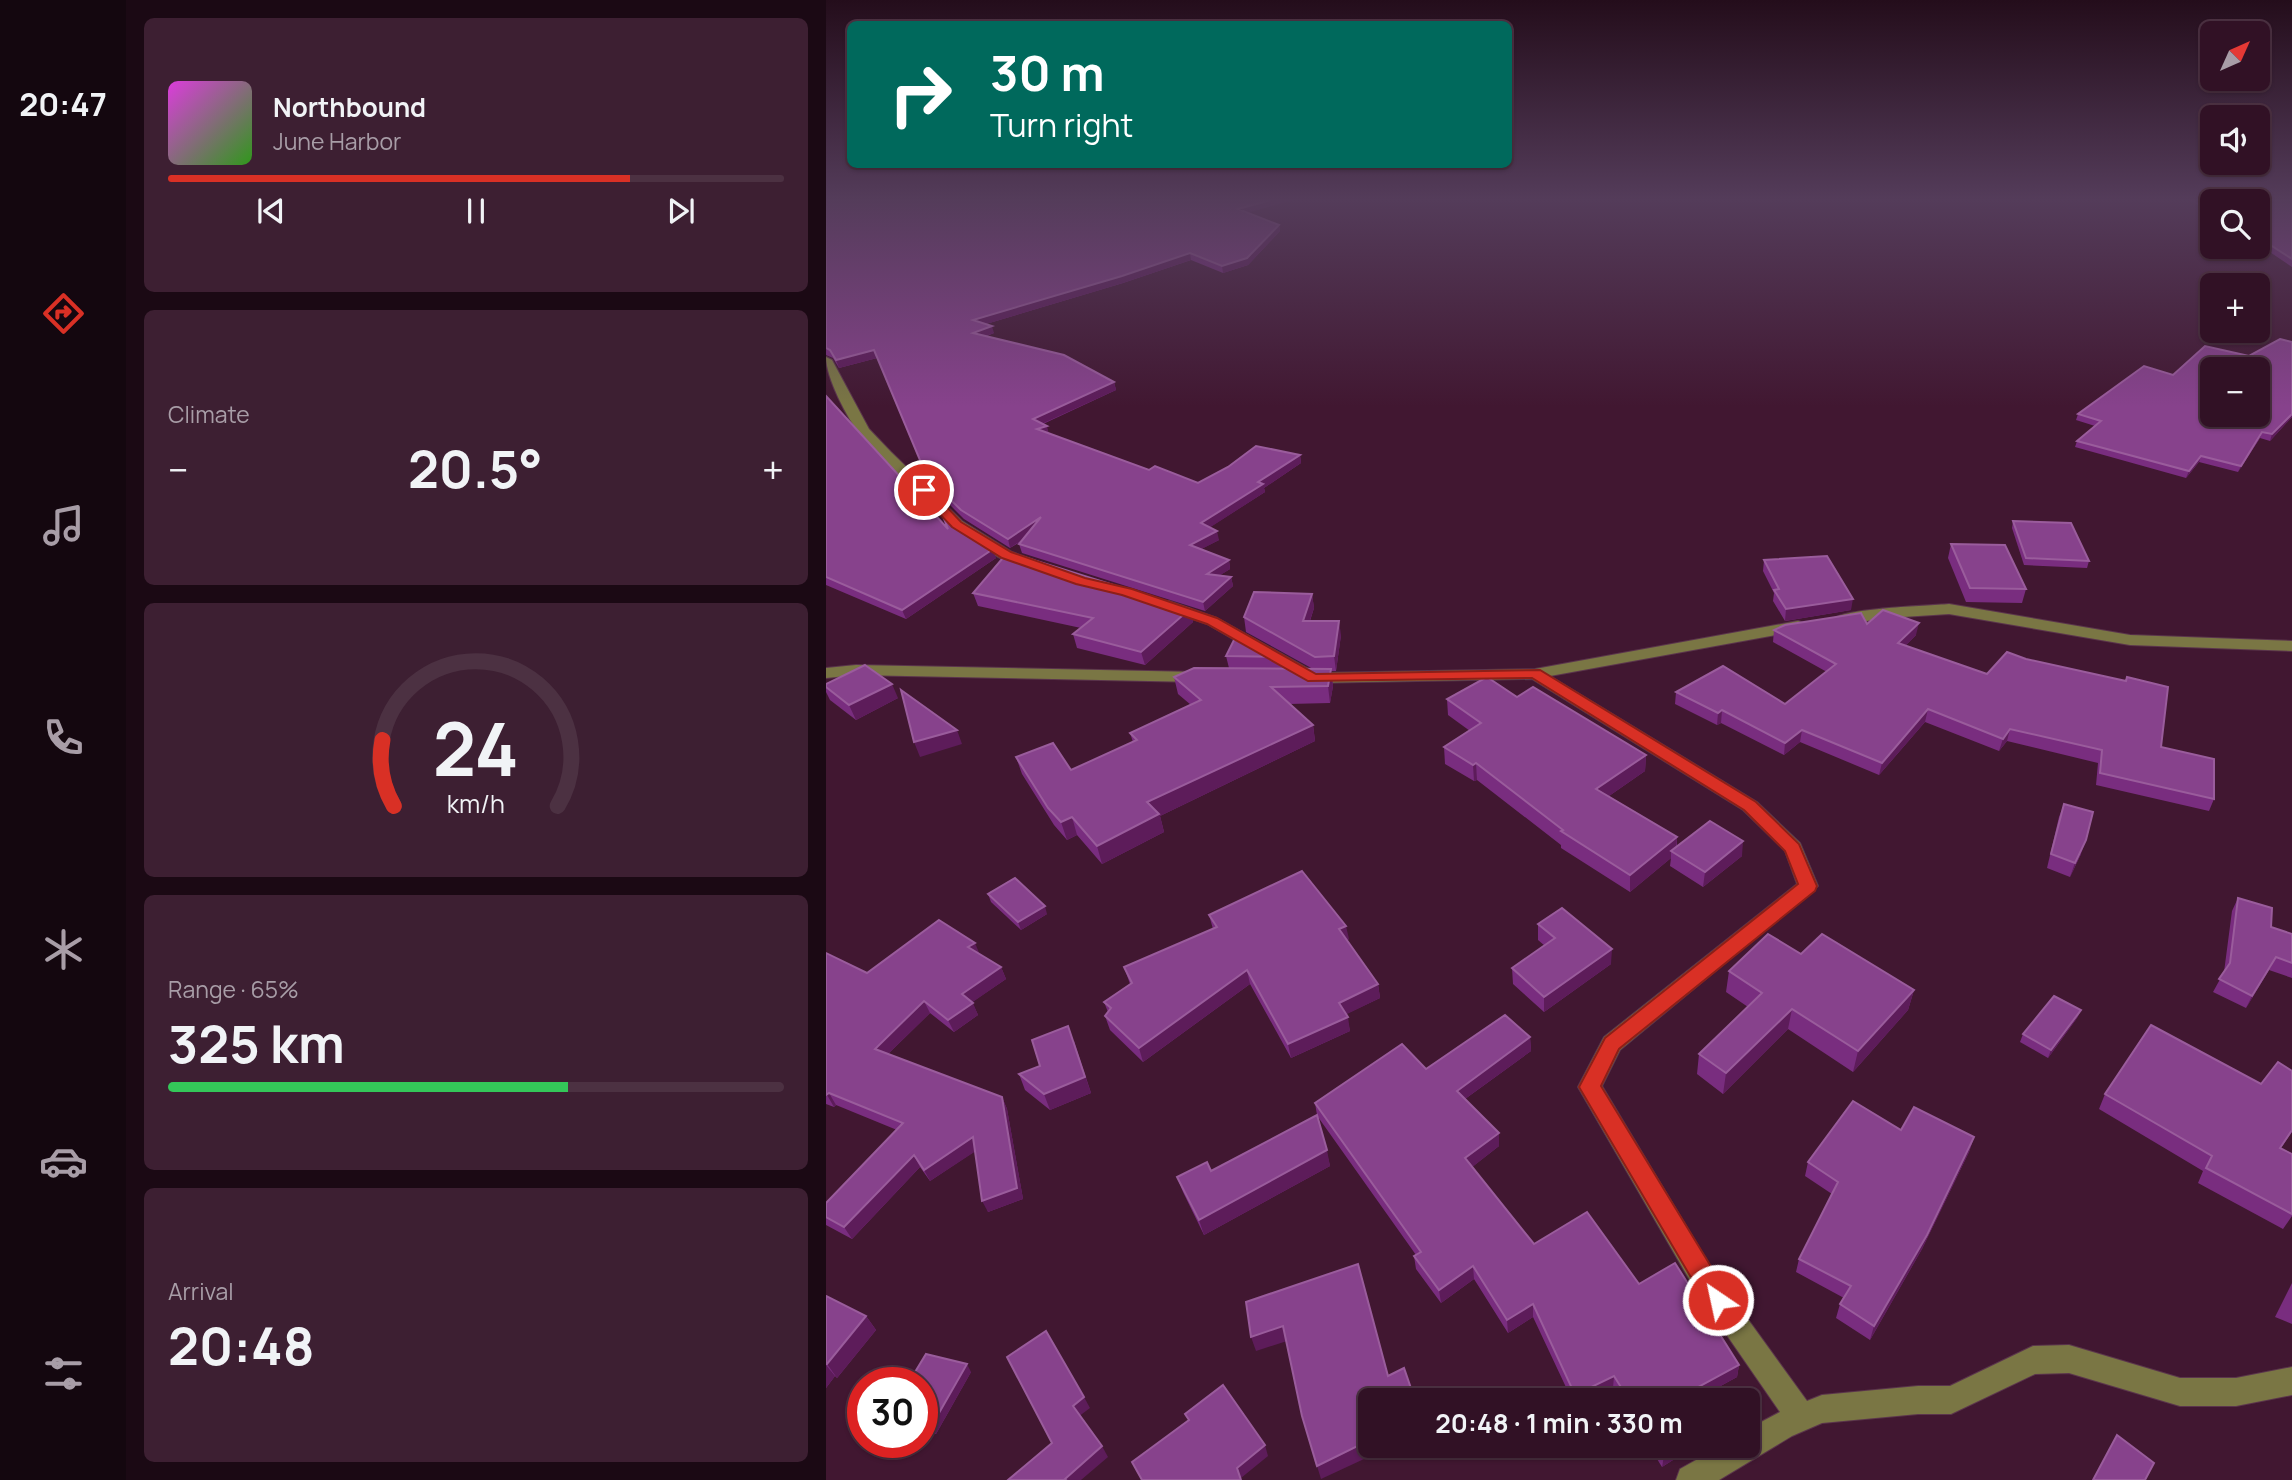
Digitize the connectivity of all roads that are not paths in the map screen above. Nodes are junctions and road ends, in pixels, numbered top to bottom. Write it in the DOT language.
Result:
graph roads {
  1 [pos="826,360"];
  2 [pos="1044,568"];
  3 [pos="1159,603"];
  4 [pos="2292,646"];
  5 [pos="826,673"];
  6 [pos="1535,674"];
  7 [pos="1218,677"];
  8 [pos="1313,678"];
  9 [pos="1279,679"];
  10 [pos="2292,1381"];
  11 [pos="1801,1418"];
  12 [pos="1691,1480"];
  1 -- 2 [label="street"];
  3 -- 8 [label="street"];
  4 -- 6 [label="street"];
  5 -- 7 [label="street"];
  6 -- 8 [label="street"];
  6 -- 11 [label="street"];
  8 -- 9 [label="street"];
  10 -- 11 [label="street"];
  11 -- 12 [label="street"];
}
